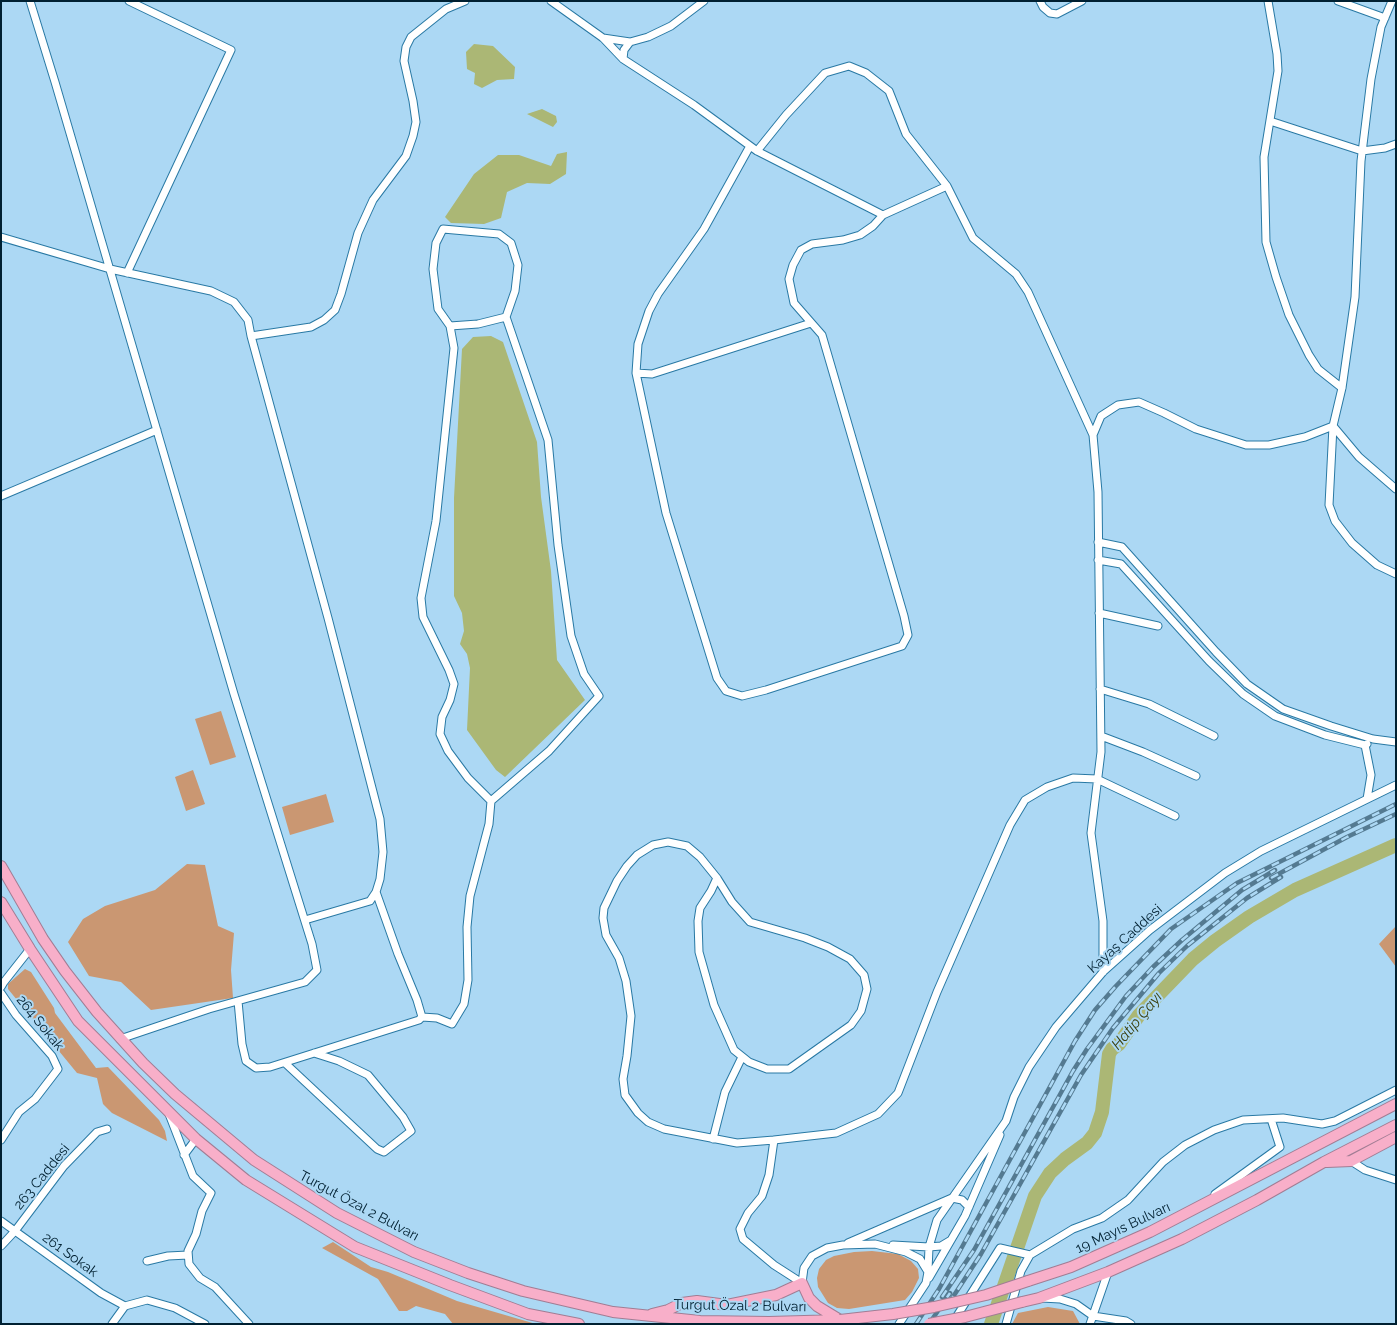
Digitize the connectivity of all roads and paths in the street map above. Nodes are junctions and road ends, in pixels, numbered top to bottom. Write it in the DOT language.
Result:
graph roads {
  1 [pos="30,1"];
  2 [pos="129,1"];
  3 [pos="465,1"];
  4 [pos="551,1"];
  5 [pos="704,1"];
  6 [pos="1040,1"];
  7 [pos="1082,1"];
  8 [pos="1268,1"];
  9 [pos="1338,1"];
  10 [pos="1392,1"];
  11 [pos="1385,18"];
  12 [pos="603,38"];
  13 [pos="630,42"];
  14 [pos="623,59"];
  15 [pos="1270,121"];
  16 [pos="1396,144"];
  17 [pos="750,146"];
  18 [pos="757,151"];
  19 [pos="1362,151"];
  20 [pos="947,186"];
  21 [pos="883,215"];
  22 [pos="1,237"];
  23 [pos="110,269"];
  24 [pos="127,272"];
  25 [pos="506,317"];
  26 [pos="811,323"];
  27 [pos="450,326"];
  28 [pos="251,336"];
  29 [pos="636,373"];
  30 [pos="1342,388"];
  31 [pos="1333,426"];
  32 [pos="157,430"];
  33 [pos="1093,435"];
  34 [pos="1396,489"];
  35 [pos="1,496"];
  36 [pos="1098,542"];
  37 [pos="1098,560"];
  38 [pos="1396,574"];
  39 [pos="1099,613"];
  40 [pos="1158,626"];
  41 [pos="1100,689"];
  42 [pos="1101,736"];
  43 [pos="1214,736"];
  44 [pos="1373,739"];
  45 [pos="1396,742"];
  46 [pos="1365,746"];
  47 [pos="1196,776"];
  48 [pos="1098,779"];
  49 [pos="1396,785"];
  50 [pos="1367,800"];
  51 [pos="491,802"];
  52 [pos="1175,816"];
  53 [pos="1,866"];
  54 [pos="717,878"];
  55 [pos="376,892"];
  56 [pos="1,902"];
  57 [pos="305,920"];
  58 [pos="30,949"];
  59 [pos="1103,972"];
  60 [pos="1,987"];
  61 [pos="1,993"];
  62 [pos="238,1001"];
  63 [pos="422,1017"];
  64 [pos="120,1038"];
  65 [pos="314,1053"];
  66 [pos="742,1056"];
  67 [pos="284,1063"];
  68 [pos="1396,1090"];
  69 [pos="1396,1104"];
  70 [pos="167,1109"];
  71 [pos="1271,1119"];
  72 [pos="1006,1121"];
  73 [pos="1396,1125"];
  74 [pos="107,1129"];
  75 [pos="1396,1136"];
  76 [pos="196,1139"];
  77 [pos="713,1139"];
  78 [pos="1,1140"];
  79 [pos="774,1140"];
  80 [pos="184,1155"];
  81 [pos="1351,1161"];
  82 [pos="1324,1162"];
  83 [pos="1396,1180"];
  84 [pos="952,1198"];
  85 [pos="969,1207"];
  86 [pos="1188,1213"];
  87 [pos="1,1221"];
  88 [pos="15,1231"];
  89 [pos="951,1240"];
  90 [pos="875,1244"];
  91 [pos="843,1245"];
  92 [pos="1,1246"];
  93 [pos="929,1247"];
  94 [pos="1030,1255"];
  95 [pos="188,1256"];
  96 [pos="147,1261"];
  97 [pos="928,1272"];
  98 [pos="1108,1272"];
  99 [pos="802,1283"];
  100 [pos="926,1283"];
  101 [pos="1039,1298"];
  102 [pos="125,1306"];
  103 [pos="641,1316"];
  104 [pos="1093,1316"];
  105 [pos="840,1320"];
  106 [pos="201,1323"];
  107 [pos="112,1324"];
  108 [pos="250,1324"];
  109 [pos="579,1324"];
  110 [pos="899,1324"];
  111 [pos="929,1324"];
  112 [pos="952,1324"];
  113 [pos="1006,1324"];
  114 [pos="1090,1324"];
  115 [pos="1131,1324"];
  1 -- 23 [label="street"];
  2 -- 24 [label="street"];
  3 -- 28 [label="street"];
  4 -- 12 [label="street"];
  5 -- 13 [label="street"];
  6 -- 7 [label="street"];
  8 -- 15 [label="street"];
  9 -- 11 [label="street"];
  10 -- 11 [label="street"];
  11 -- 19 [label="street"];
  12 -- 13 [label="street"];
  12 -- 14 [label="street"];
  13 -- 14 [label="street"];
  14 -- 17 [label="street"];
  15 -- 19 [label="street"];
  15 -- 30 [label="street"];
  16 -- 19 [label="street"];
  17 -- 18 [label="street"];
  17 -- 29 [label="street"];
  18 -- 20 [label="street"];
  18 -- 21 [label="street"];
  19 -- 30 [label="street"];
  20 -- 21 [label="street"];
  20 -- 33 [label="street"];
  21 -- 26 [label="street"];
  22 -- 23 [label="street"];
  23 -- 24 [label="street"];
  23 -- 32 [label="street"];
  24 -- 28 [label="street"];
  25 -- 27 [label="street"];
  25 -- 27 [label="street"];
  25 -- 51 [label="street"];
  26 -- 29 [label="street"];
  26 -- 29 [label="street"];
  27 -- 51 [label="street"];
  28 -- 55 [label="street"];
  30 -- 31 [label="street"];
  31 -- 33 [label="street"];
  31 -- 34 [label="street"];
  31 -- 38 [label="street"];
  32 -- 35 [label="street"];
  32 -- 57 [label="street"];
  33 -- 36 [label="street"];
  36 -- 37 [label="street"];
  36 -- 44 [label="street"];
  37 -- 39 [label="street"];
  37 -- 46 [label="street"];
  39 -- 40 [label="street"];
  39 -- 41 [label="street"];
  41 -- 42 [label="street"];
  41 -- 43 [label="street"];
  42 -- 47 [label="street"];
  42 -- 48 [label="street"];
  44 -- 45 [label="street"];
  44 -- 46 [label="street"];
  46 -- 50 [label="street"];
  48 -- 52 [label="street"];
  48 -- 59 [label="street"];
  48 -- 79 [label="street"];
  49 -- 50 [label="street, Kayaş Caddesi"];
  50 -- 59 [label="street, Kayaş Caddesi"];
  51 -- 63 [label="street"];
  53 -- 64 [label="highway, Turgut Özal 2 Bulvarı"];
  54 -- 66 [label="street"];
  54 -- 66 [label="street"];
  54 -- 77 [label="street"];
  55 -- 57 [label="street"];
  55 -- 63 [label="street"];
  56 -- 58 [label="highway"];
  57 -- 62 [label="street"];
  58 -- 60 [label="street, 264 Sokak"];
  58 -- 70 [label="highway"];
  59 -- 72 [label="street, Kayaş Caddesi"];
  61 -- 78 [label="street, 264 Sokak"];
  62 -- 64 [label="street"];
  62 -- 67 [label="street"];
  63 -- 65 [label="street"];
  64 -- 103 [label="highway, Turgut Özal 2 Bulvarı"];
  65 -- 67 [label="street"];
  65 -- 67 [label="street"];
  66 -- 77 [label="street"];
  68 -- 71 [label="street"];
  69 -- 86 [label="highway, 19 Mayıs Bulvarı"];
  70 -- 76 [label="highway"];
  70 -- 80 [label="street"];
  71 -- 86 [label="street"];
  71 -- 94 [label="street"];
  72 -- 84 [label="street, Kayaş Caddesi"];
  72 -- 85 [label="street"];
  73 -- 82 [label="highway"];
  74 -- 88 [label="street, 263 Caddesi"];
  75 -- 81 [label="highway"];
  76 -- 80 [label="street"];
  76 -- 109 [label="highway"];
  77 -- 79 [label="street"];
  79 -- 99 [label="street"];
  80 -- 95 [label="street"];
  81 -- 82 [label="highway"];
  81 -- 83 [label="street"];
  82 -- 98 [label="highway"];
  84 -- 85 [label="street"];
  84 -- 91 [label="street"];
  84 -- 93 [label="street, Kayaş Caddesi"];
  85 -- 89 [label="street"];
  86 -- 105 [label="highway, 19 Mayıs Bulvarı, bridge"];
  87 -- 88 [label="street, 261 Sokak"];
  88 -- 92 [label="street, 263 Caddesi"];
  88 -- 102 [label="street, 261 Sokak"];
  89 -- 93 [label="street"];
  89 -- 100 [label="street"];
  90 -- 91 [label="street"];
  90 -- 93 [label="street"];
  90 -- 97 [label="street"];
  91 -- 99 [label="street"];
  93 -- 97 [label="street, Kayaş Caddesi"];
  94 -- 112 [label="street"];
  94 -- 113 [label="street"];
  95 -- 96 [label="street"];
  95 -- 108 [label="street"];
  97 -- 100 [label="street, Kayaş Caddesi"];
  98 -- 101 [label="highway"];
  98 -- 104 [label="street"];
  99 -- 103 [label="highway"];
  99 -- 105 [label="highway"];
  100 -- 110 [label="street, Kayaş Caddesi"];
  101 -- 104 [label="street"];
  101 -- 111 [label="highway, bridge"];
  102 -- 106 [label="street"];
  102 -- 107 [label="street"];
  103 -- 105 [label="highway, Turgut Özal 2 Bulvarı"];
  104 -- 114 [label="street"];
  104 -- 115 [label="street"];
}
